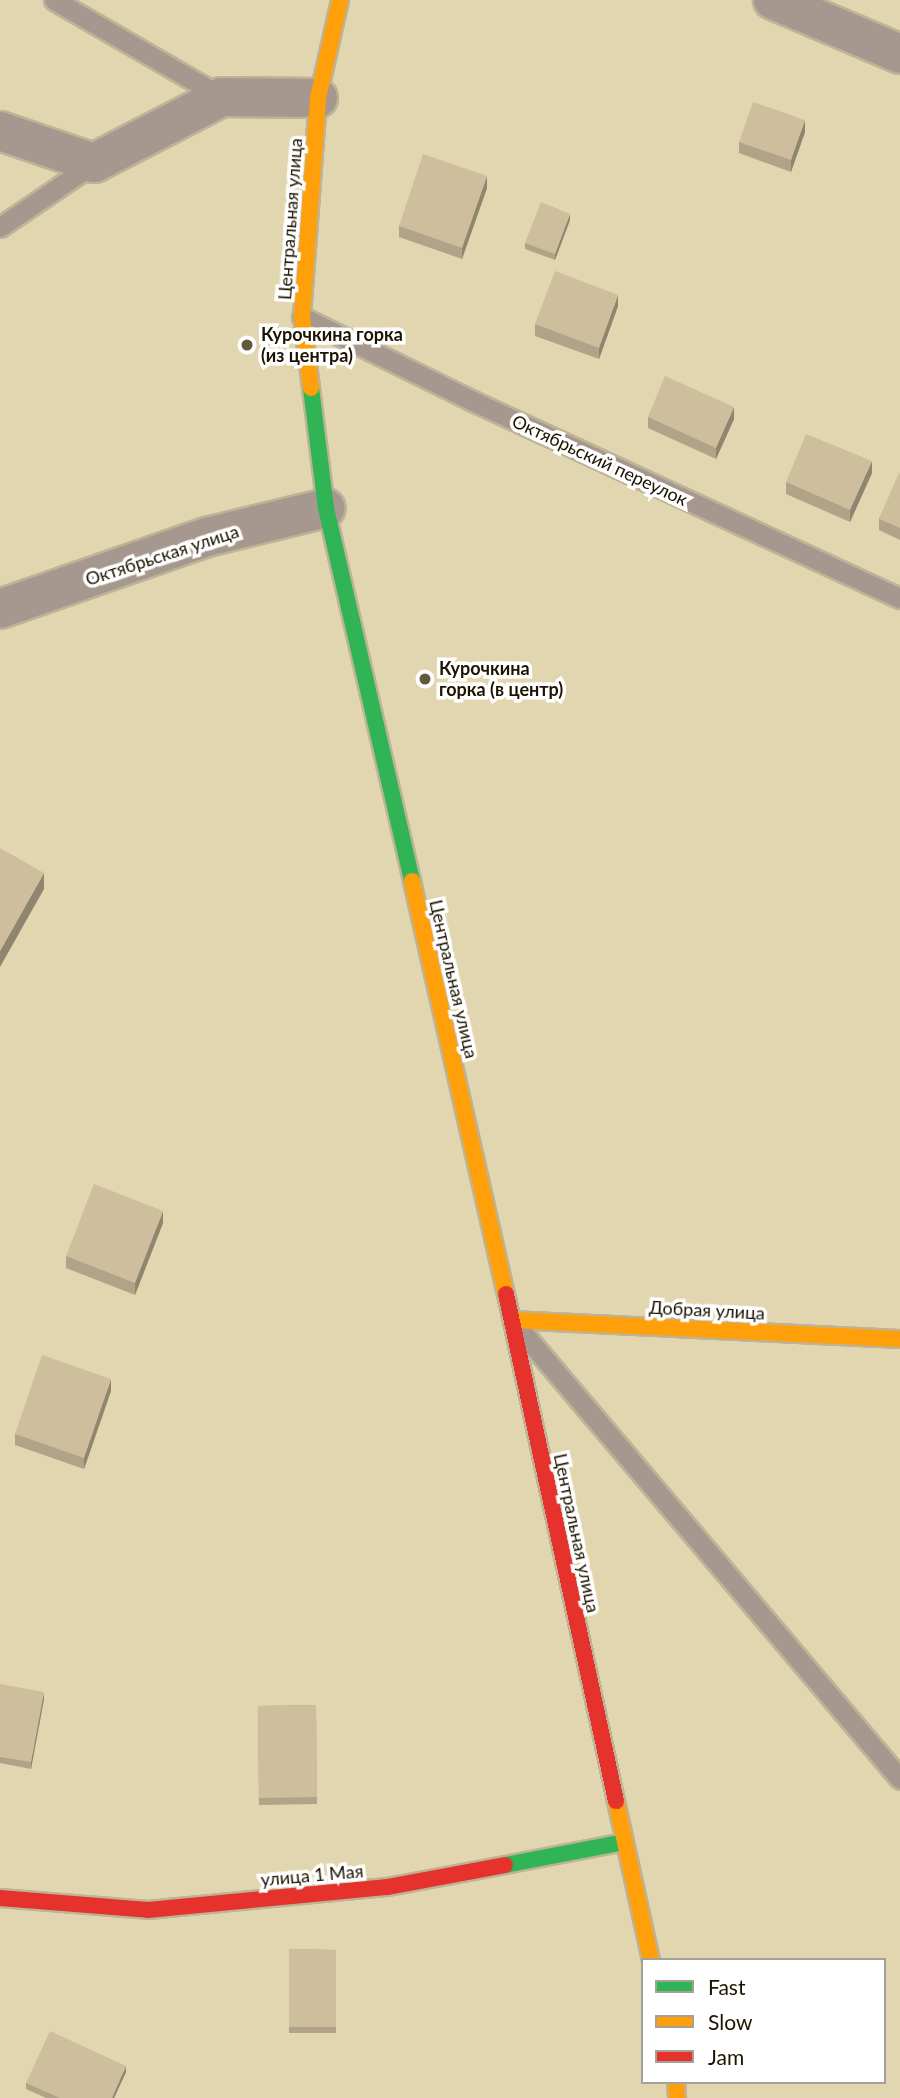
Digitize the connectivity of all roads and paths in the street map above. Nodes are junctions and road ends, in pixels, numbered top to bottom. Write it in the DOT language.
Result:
graph roads {
  1 [pos="54,0"];
  2 [pos="340,0"];
  3 [pos="773,0"];
  4 [pos="900,54"];
  5 [pos="222,97"];
  6 [pos="318,98"];
  7 [pos="0,131"];
  8 [pos="94,163"];
  9 [pos="0,227"];
  10 [pos="302,317"];
  11 [pos="326,508"];
  12 [pos="900,598"];
  13 [pos="0,609"];
  14 [pos="512,1320"];
  15 [pos="900,1339"];
  16 [pos="900,1779"];
  17 [pos="624,1842"];
  18 [pos="0,1898"];
  19 [pos="650,1958"];
  1 -- 5 [label="lane"];
  2 -- 6 [label="street, Центральная улица"];
  3 -- 4 [label="street"];
  5 -- 6 [label="street"];
  5 -- 8 [label="street"];
  6 -- 10 [label="street, Центральная улица"];
  7 -- 8 [label="street"];
  8 -- 9 [label="lane"];
  10 -- 11 [label="street, Центральная улица"];
  10 -- 12 [label="lane, Октябрьский переулок"];
  11 -- 13 [label="street, Октябрьская улица"];
  11 -- 14 [label="street, Центральная улица"];
  14 -- 15 [label="street, Добрая улица"];
  14 -- 16 [label="lane"];
  14 -- 17 [label="street, Центральная улица"];
  17 -- 18 [label="street, улица 1 Мая"];
  17 -- 19 [label="street, Центральная улица"];
}
